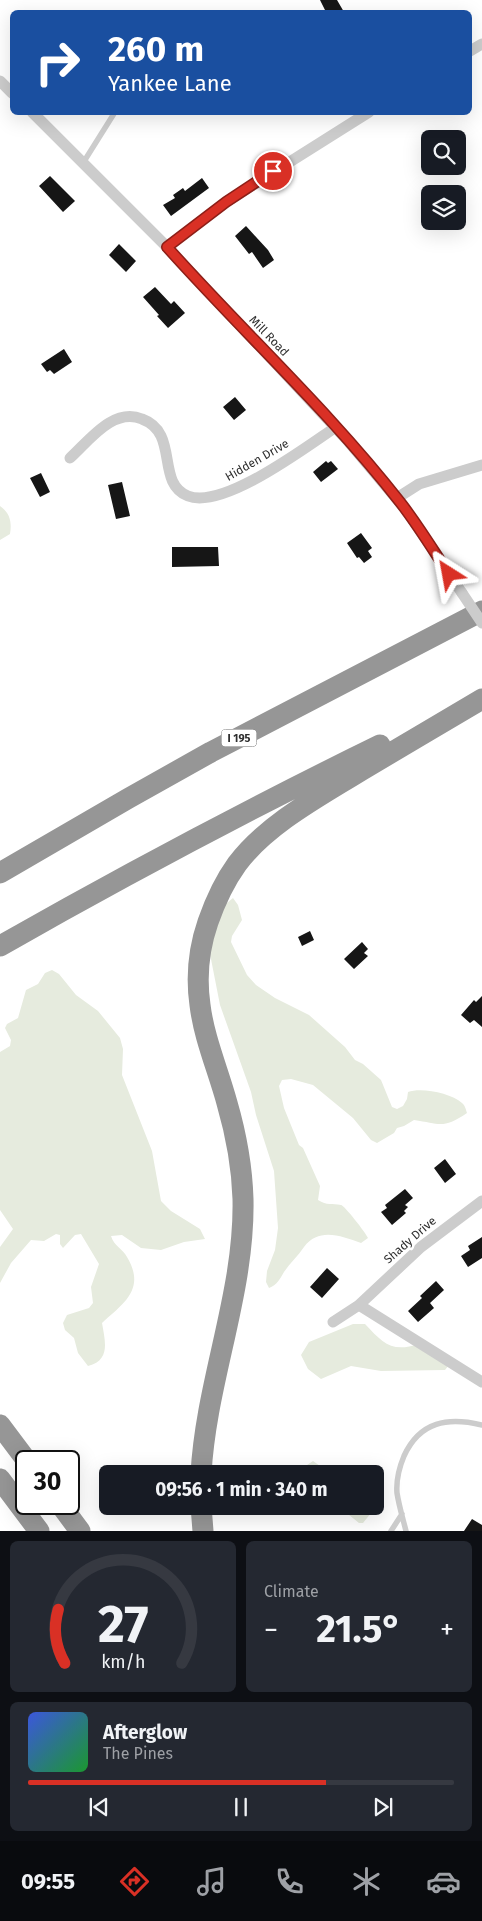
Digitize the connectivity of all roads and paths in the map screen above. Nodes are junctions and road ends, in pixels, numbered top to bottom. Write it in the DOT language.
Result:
graph roads {
  1 [pos="0,81"];
  2 [pos="10,91"];
  3 [pos="35,115"];
  4 [pos="113,115"];
  5 [pos="364,115"];
  6 [pos="83,163"];
  7 [pos="167,247"];
  8 [pos="336,427"];
  9 [pos="70,458"];
  10 [pos="482,465"];
  11 [pos="396,498"];
  12 [pos="482,611"];
  13 [pos="482,623"];
  14 [pos="482,697"];
  15 [pos="0,873"];
  16 [pos="0,946"];
  17 [pos="482,1201"];
  18 [pos="359,1305"];
  19 [pos="333,1322"];
  20 [pos="482,1382"];
  21 [pos="0,1425"];
  22 [pos="482,1425"];
  23 [pos="19,1450"];
  24 [pos="202,1465"];
  25 [pos="0,1480"];
  26 [pos="402,1514"];
  27 [pos="68,1515"];
  28 [pos="202,1515"];
  29 [pos="39,1531"];
  30 [pos="80,1531"];
  31 [pos="203,1531"];
  32 [pos="391,1531"];
  33 [pos="406,1531"];
  1 -- 2 [label="street"];
  3 -- 6 [label="street, Mill Road"];
  4 -- 6 [label="lane"];
  5 -- 7 [label="street"];
  6 -- 7 [label="street, Mill Road"];
  7 -- 8 [label="street, Mill Road"];
  8 -- 9 [label="street, Hidden Drive"];
  8 -- 11 [label="street, Mill Road"];
  10 -- 11 [label="street"];
  11 -- 13 [label="street, Mill Road, bridge"];
  12 -- 15 [label="highway, I 195"];
  14 -- 16 [label="highway"];
  14 -- 24 [label="highway"];
  17 -- 18 [label="street, Shady Drive"];
  18 -- 19 [label="street, Shady Drive"];
  18 -- 20 [label="street"];
  21 -- 23 [label="highway"];
  22 -- 26 [label="lane"];
  25 -- 29 [label="highway"];
  26 -- 32 [label="lane"];
  26 -- 33 [label="lane"];
  27 -- 30 [label="highway"];
  28 -- 31 [label="highway"];
}
